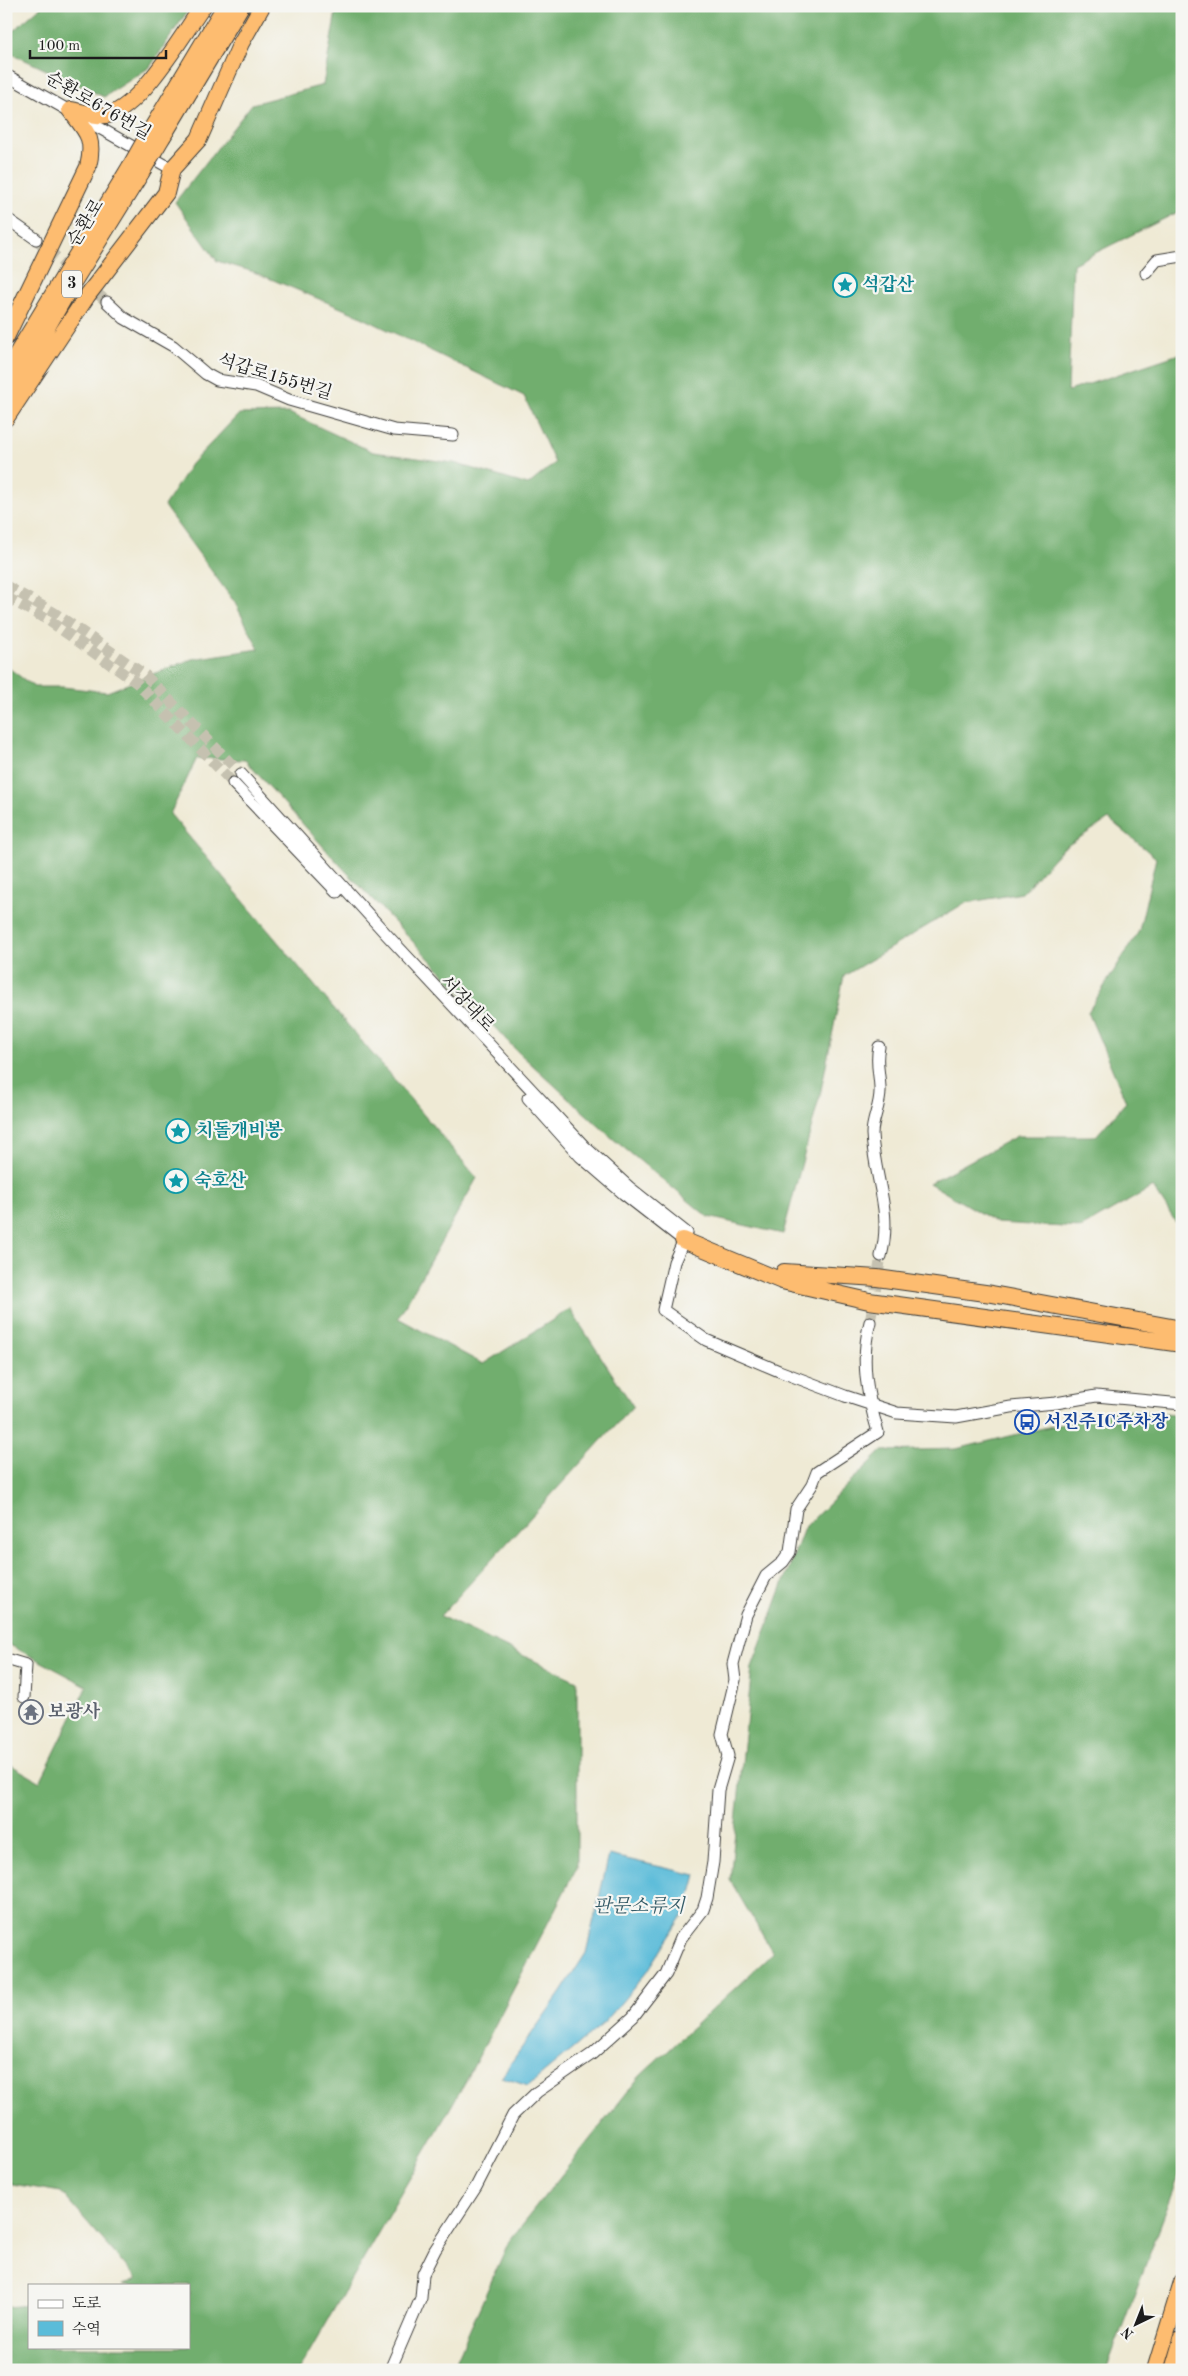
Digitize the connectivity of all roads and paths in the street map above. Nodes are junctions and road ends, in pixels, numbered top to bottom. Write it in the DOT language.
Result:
graph roads {
  1 [pos="203,6"];
  2 [pos="225,6"];
  3 [pos="241,6"];
  4 [pos="262,6"];
  5 [pos="6,75"];
  6 [pos="70,110"];
  7 [pos="158,132"];
  8 [pos="172,169"];
  9 [pos="135,170"];
  10 [pos="6,218"];
  11 [pos="36,239"];
  12 [pos="1182,256"];
  13 [pos="1146,273"];
  14 [pos="107,302"];
  15 [pos="6,336"];
  16 [pos="6,372"];
  17 [pos="6,398"];
  18 [pos="6,418"];
  19 [pos="453,435"];
  20 [pos="237,778"];
  21 [pos="880,1048"];
  22 [pos="685,1236"];
  23 [pos="881,1256"];
  24 [pos="870,1322"];
  25 [pos="1182,1329"];
  26 [pos="1182,1344"];
  27 [pos="869,1404"];
  28 [pos="1182,1404"];
  29 [pos="6,1659"];
  30 [pos="24,1698"];
  31 [pos="1182,2282"];
  32 [pos="1182,2339"];
  33 [pos="390,2370"];
  34 [pos="1155,2370"];
  35 [pos="1173,2370"];
  1 -- 6 [label="highway"];
  2 -- 7 [label="highway, 3"];
  3 -- 7 [label="highway, 3"];
  4 -- 8 [label="highway"];
  5 -- 6 [label="street, 순환로676번길"];
  6 -- 8 [label="street, 순환로676번길"];
  6 -- 15 [label="highway"];
  7 -- 9 [label="highway, 3, bridge"];
  8 -- 18 [label="highway"];
  9 -- 16 [label="highway, 순환로 / 3"];
  9 -- 17 [label="highway, 순환로 / 3"];
  10 -- 11 [label="street"];
  12 -- 13 [label="street"];
  14 -- 19 [label="street, 석갑로155번길"];
  20 -- 22 [label="street, 서장대로"];
  21 -- 23 [label="street"];
  22 -- 25 [label="highway"];
  22 -- 26 [label="highway"];
  22 -- 27 [label="street"];
  24 -- 27 [label="street"];
  27 -- 28 [label="street"];
  27 -- 33 [label="street"];
  29 -- 30 [label="street"];
  31 -- 34 [label="highway"];
  32 -- 35 [label="highway"];
}
